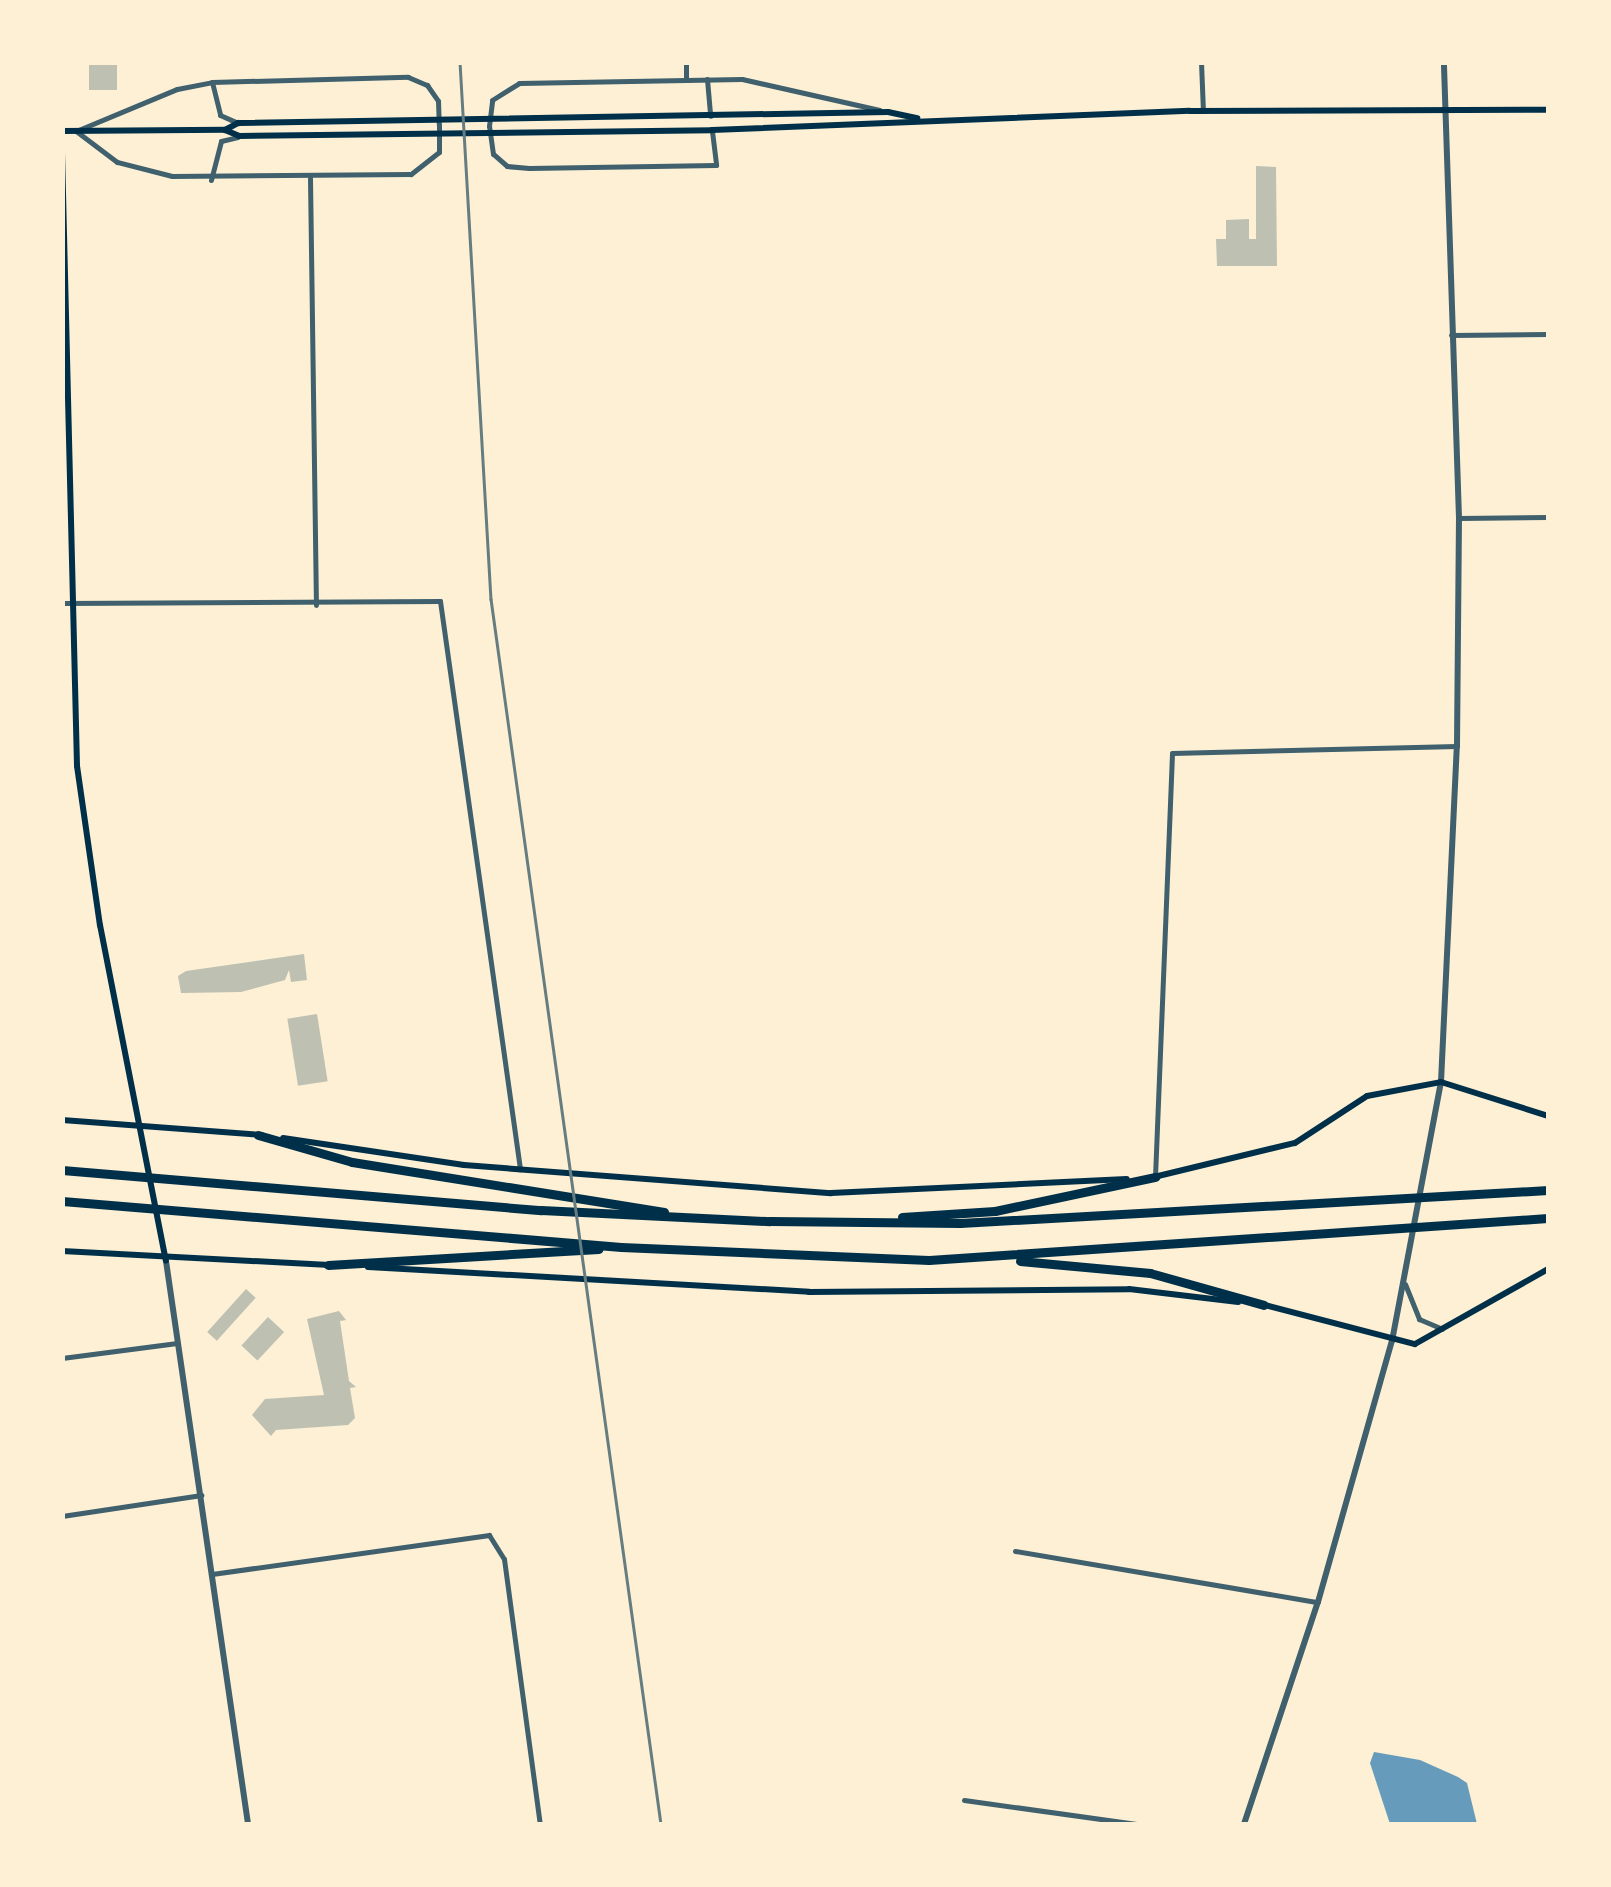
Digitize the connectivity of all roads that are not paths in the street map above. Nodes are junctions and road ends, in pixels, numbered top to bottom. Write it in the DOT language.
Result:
graph roads {
  1 [pos="686,62"];
  2 [pos="1201,62"];
  3 [pos="1444,62"];
  4 [pos="686,78"];
  5 [pos="707,79"];
  6 [pos="212,82"];
  7 [pos="1445,110"];
  8 [pos="1548,110"];
  9 [pos="1203,111"];
  10 [pos="888,112"];
  11 [pos="710,116"];
  12 [pos="923,120"];
  13 [pos="238,123"];
  14 [pos="225,130"];
  15 [pos="712,130"];
  16 [pos="62,131"];
  17 [pos="76,131"];
  18 [pos="239,136"];
  19 [pos="62,152"];
  20 [pos="310,177"];
  21 [pos="212,180"];
  22 [pos="1548,334"];
  23 [pos="1451,335"];
  24 [pos="1548,517"];
  25 [pos="1459,518"];
  26 [pos="66,603"];
  27 [pos="316,605"];
  28 [pos="1458,746"];
  29 [pos="1441,1082"];
  30 [pos="1548,1116"];
  31 [pos="62,1120"];
  32 [pos="142,1122"];
  33 [pos="258,1135"];
  34 [pos="62,1170"];
  35 [pos="520,1170"];
  36 [pos="1155,1177"];
  37 [pos="1548,1190"];
  38 [pos="62,1201"];
  39 [pos="615,1209"];
  40 [pos="1548,1218"];
  41 [pos="830,1222"];
  42 [pos="621,1248"];
  43 [pos="62,1251"];
  44 [pos="992,1258"];
  45 [pos="166,1261"];
  46 [pos="328,1265"];
  47 [pos="1548,1270"];
  48 [pos="1404,1282"];
  49 [pos="1264,1305"];
  50 [pos="1445,1330"];
  51 [pos="1392,1341"];
  52 [pos="177,1343"];
  53 [pos="62,1358"];
  54 [pos="201,1496"];
  55 [pos="62,1516"];
  56 [pos="1015,1551"];
  57 [pos="209,1574"];
  58 [pos="1318,1602"];
  59 [pos="964,1800"];
  60 [pos="248,1824"];
  61 [pos="540,1824"];
  62 [pos="1138,1824"];
  63 [pos="1244,1824"];
  1 -- 4 [label="street"];
  2 -- 9 [label="street"];
  3 -- 7 [label="street"];
  4 -- 5 [label="street"];
  4 -- 15 [label="street"];
  5 -- 10 [label="street"];
  5 -- 11 [label="street"];
  6 -- 13 [label="street"];
  6 -- 17 [label="street"];
  6 -- 20 [label="street"];
  7 -- 8 [label="main road"];
  7 -- 9 [label="main road"];
  7 -- 23 [label="street"];
  9 -- 12 [label="main road"];
  10 -- 11 [label="main road"];
  10 -- 12 [label="main road"];
  11 -- 13 [label="main road"];
  12 -- 15 [label="main road"];
  13 -- 14 [label="main road"];
  14 -- 17 [label="main road"];
  14 -- 18 [label="main road"];
  15 -- 18 [label="main road"];
  16 -- 17 [label="main road"];
  17 -- 21 [label="street"];
  18 -- 21 [label="street"];
  19 -- 26 [label="main road"];
  20 -- 21 [label="street"];
  20 -- 27 [label="street"];
  22 -- 23 [label="street"];
  23 -- 25 [label="street"];
  24 -- 25 [label="street"];
  25 -- 28 [label="street"];
  26 -- 27 [label="street"];
  26 -- 32 [label="main road"];
  27 -- 35 [label="street"];
  28 -- 29 [label="street"];
  28 -- 36 [label="street"];
  29 -- 30 [label="main road"];
  29 -- 36 [label="main road"];
  29 -- 48 [label="street"];
  31 -- 32 [label="main road"];
  32 -- 33 [label="main road"];
  32 -- 45 [label="main road"];
  33 -- 35 [label="main road"];
  33 -- 39 [label="highway"];
  34 -- 39 [label="highway"];
  35 -- 36 [label="main road"];
  36 -- 41 [label="highway"];
  37 -- 41 [label="highway"];
  38 -- 42 [label="highway"];
  39 -- 41 [label="highway"];
  40 -- 44 [label="highway"];
  42 -- 44 [label="highway"];
  42 -- 46 [label="highway"];
  43 -- 45 [label="main road"];
  44 -- 49 [label="highway"];
  45 -- 46 [label="main road"];
  45 -- 52 [label="street"];
  46 -- 49 [label="main road"];
  47 -- 50 [label="main road"];
  48 -- 50 [label="street"];
  48 -- 51 [label="street"];
  49 -- 51 [label="main road"];
  50 -- 51 [label="main road"];
  51 -- 58 [label="street"];
  52 -- 53 [label="street"];
  52 -- 54 [label="street"];
  54 -- 55 [label="street"];
  54 -- 57 [label="street"];
  56 -- 58 [label="street"];
  57 -- 60 [label="street"];
  57 -- 61 [label="street"];
  58 -- 63 [label="street"];
  59 -- 62 [label="street"];
}
